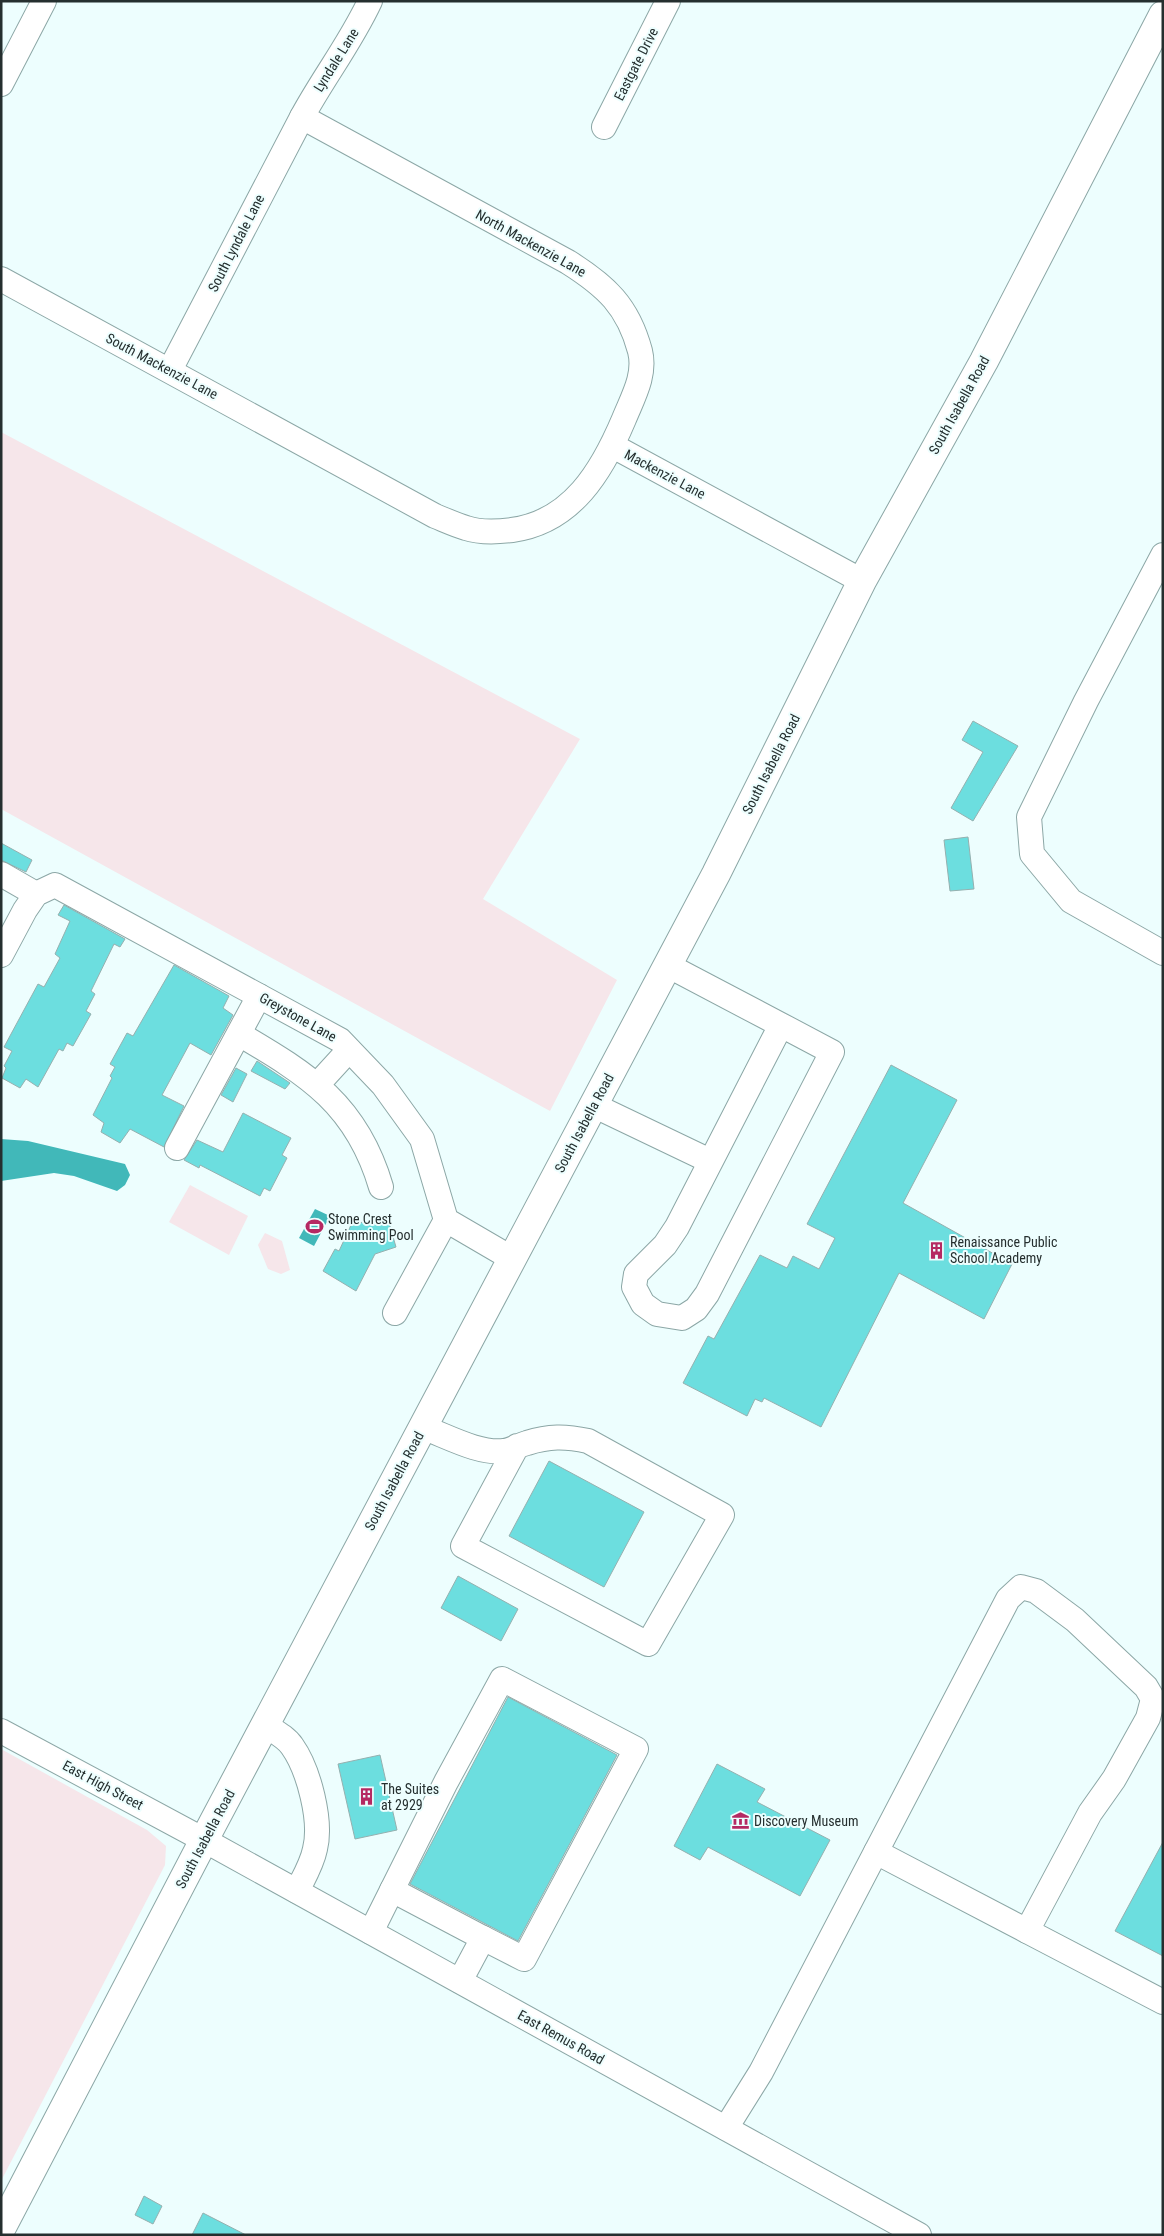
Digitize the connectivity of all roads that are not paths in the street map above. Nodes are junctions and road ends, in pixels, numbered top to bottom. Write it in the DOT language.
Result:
graph roads {
  1 [pos="44,1"];
  2 [pos="370,1"];
  3 [pos="668,1"];
  4 [pos="1163,15"];
  5 [pos="1,84"];
  6 [pos="302,117"];
  7 [pos="604,128"];
  8 [pos="1,279"];
  9 [pos="170,370"];
  10 [pos="613,446"];
  11 [pos="323,454"];
  12 [pos="1163,555"];
  13 [pos="862,581"];
  14 [pos="1,874"];
  15 [pos="46,889"];
  16 [pos="1163,953"];
  17 [pos="1,955"];
  18 [pos="667,966"];
  19 [pos="259,996"];
  20 [pos="781,1025"];
  21 [pos="239,1034"];
  22 [pos="349,1050"];
  23 [pos="317,1085"];
  24 [pos="593,1104"];
  25 [pos="177,1148"];
  26 [pos="710,1161"];
  27 [pos="382,1186"];
  28 [pos="446,1220"];
  29 [pos="511,1258"];
  30 [pos="395,1313"];
  31 [pos="422,1427"];
  32 [pos="517,1446"];
  33 [pos="265,1725"];
  34 [pos="1,1731"];
  35 [pos="204,1840"];
  36 [pos="876,1852"];
  37 [pos="392,1890"];
  38 [pos="297,1891"];
  39 [pos="1026,1931"];
  40 [pos="371,1932"];
  41 [pos="483,1938"];
  42 [pos="460,1981"];
  43 [pos="1163,2002"];
  44 [pos="726,2128"];
  45 [pos="5,2212"];
  46 [pos="919,2235"];
  1 -- 5 [label="street"];
  2 -- 6 [label="street, Lyndale Lane"];
  3 -- 7 [label="street, Eastgate Drive"];
  4 -- 13 [label="main road, South Isabella Road"];
  6 -- 9 [label="street, South Lyndale Lane"];
  6 -- 10 [label="street, North Mackenzie Lane"];
  8 -- 9 [label="street, South Mackenzie Lane"];
  9 -- 11 [label="street, South Mackenzie Lane"];
  10 -- 11 [label="street, Mackenzie Lane"];
  10 -- 13 [label="street, Mackenzie Lane"];
  12 -- 16 [label="street"];
  13 -- 18 [label="main road, South Isabella Road"];
  14 -- 15 [label="street, Greystone Lane"];
  15 -- 17 [label="street"];
  15 -- 19 [label="street, Greystone Lane"];
  18 -- 20 [label="street"];
  18 -- 24 [label="main road, South Isabella Road"];
  19 -- 21 [label="street"];
  19 -- 22 [label="street, Greystone Lane"];
  20 -- 26 [label="street"];
  20 -- 26 [label="street"];
  21 -- 23 [label="street"];
  21 -- 25 [label="street"];
  22 -- 23 [label="street"];
  22 -- 28 [label="street, Greystone Lane"];
  23 -- 27 [label="street"];
  24 -- 26 [label="street"];
  24 -- 29 [label="main road, South Isabella Road"];
  28 -- 29 [label="street"];
  28 -- 30 [label="street"];
  29 -- 31 [label="main road, South Isabella Road"];
  31 -- 32 [label="street"];
  31 -- 33 [label="main road, South Isabella Road"];
  32 -- 32 [label="street"];
  33 -- 35 [label="main road, South Isabella Road"];
  33 -- 38 [label="street"];
  34 -- 35 [label="street, East High Street"];
  35 -- 38 [label="street, East Remus Road"];
  35 -- 45 [label="main road, South Isabella Road"];
  36 -- 39 [label="street"];
  36 -- 39 [label="street"];
  36 -- 44 [label="street"];
  37 -- 40 [label="street"];
  37 -- 41 [label="street"];
  37 -- 41 [label="street"];
  38 -- 40 [label="street, East Remus Road"];
  39 -- 43 [label="street"];
  40 -- 42 [label="street, East Remus Road"];
  41 -- 42 [label="street"];
  42 -- 44 [label="street, East Remus Road"];
  44 -- 46 [label="street, East Remus Road"];
}
